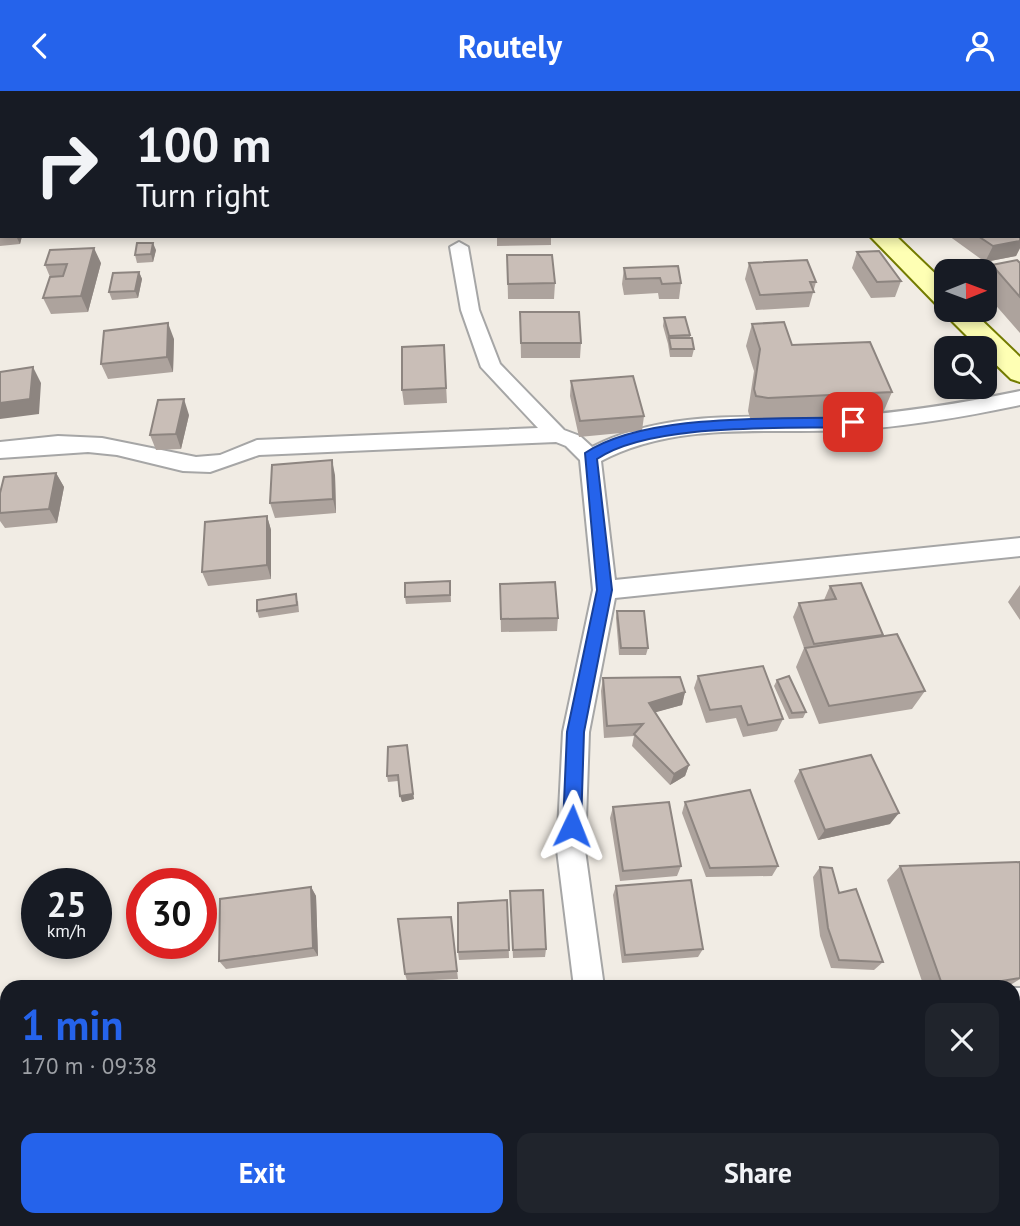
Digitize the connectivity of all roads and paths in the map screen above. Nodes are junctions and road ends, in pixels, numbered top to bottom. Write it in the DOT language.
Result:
graph roads {
  1 [pos="884,238"];
  2 [pos="459,247"];
  3 [pos="934,287"];
  4 [pos="968,322"];
  5 [pos="1020,373"];
  6 [pos="1020,398"];
  7 [pos="557,435"];
  8 [pos="0,450"];
  9 [pos="590,457"];
  10 [pos="1020,547"];
  11 [pos="605,590"];
  12 [pos="588,980"];
  1 -- 3 [label="main road"];
  2 -- 7 [label="street"];
  4 -- 5 [label="main road"];
  6 -- 9 [label="street"];
  7 -- 8 [label="street"];
  7 -- 9 [label="street"];
  9 -- 11 [label="street"];
  10 -- 11 [label="street"];
  11 -- 12 [label="street"];
}
